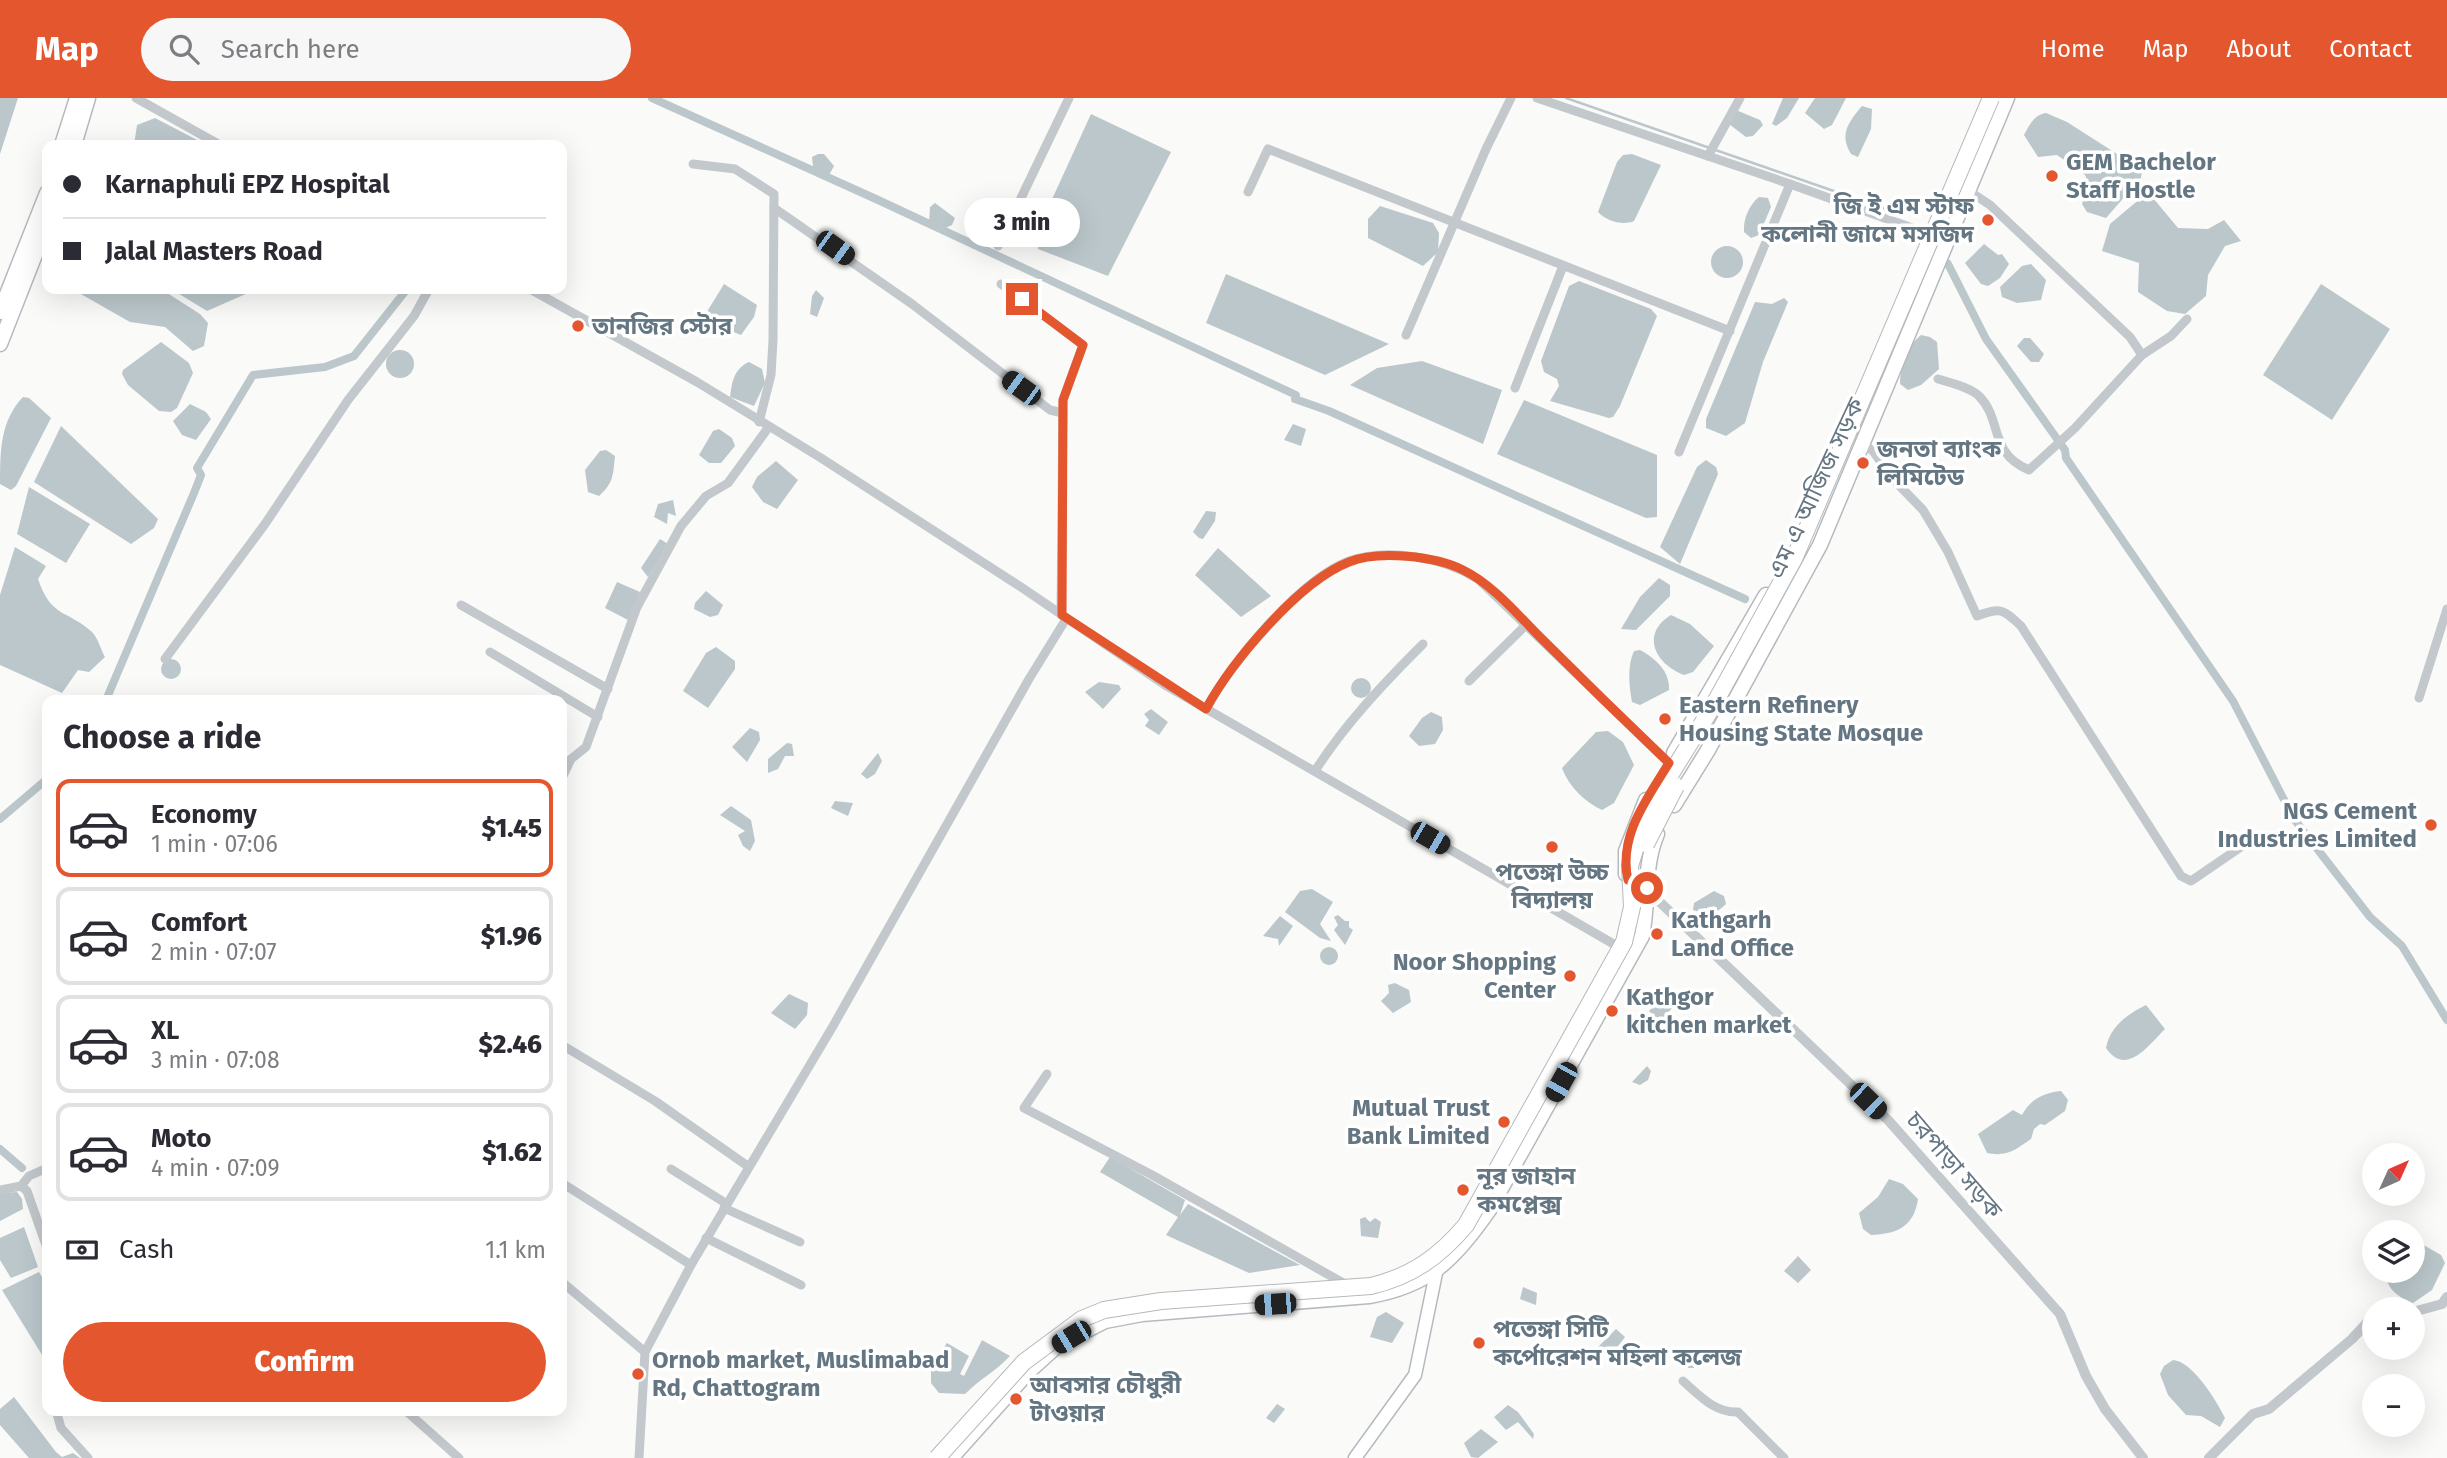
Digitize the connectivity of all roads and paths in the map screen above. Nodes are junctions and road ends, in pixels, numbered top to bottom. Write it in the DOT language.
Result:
graph roads {
  1 [pos="77,98"];
  2 [pos="88,98"];
  3 [pos="136,98"];
  4 [pos="1069,98"];
  5 [pos="1511,98"];
  6 [pos="1537,98"];
  7 [pos="1740,98"];
  8 [pos="1988,98"];
  9 [pos="2001,98"];
  10 [pos="2007,98"];
  11 [pos="64,140"];
  12 [pos="75,140"];
  13 [pos="211,140"];
  14 [pos="1708,156"];
  15 [pos="693,164"];
  16 [pos="1790,184"];
  17 [pos="1969,191"];
  18 [pos="1248,192"];
  19 [pos="42,206"];
  20 [pos="774,208"];
  21 [pos="1455,221"];
  22 [pos="1929,234"];
  23 [pos="42,237"];
  24 [pos="998,246"];
  25 [pos="1563,266"];
  26 [pos="1001,284"];
  27 [pos="426,294"];
  28 [pos="539,294"];
  29 [pos="0,312"];
  30 [pos="2187,319"];
  31 [pos="1730,331"];
  32 [pos="1406,335"];
  33 [pos="0,344"];
  34 [pos="2142,355"];
  35 [pos="1938,379"];
  36 [pos="1515,388"];
  37 [pos="1063,413"];
  38 [pos="759,422"];
  39 [pos="768,428"];
  40 [pos="1861,443"];
  41 [pos="1679,452"];
  42 [pos="461,605"];
  43 [pos="2447,609"];
  44 [pos="1064,617"];
  45 [pos="1527,624"];
  46 [pos="1423,644"];
  47 [pos="490,652"];
  48 [pos="165,659"];
  49 [pos="1469,681"];
  50 [pos="608,689"];
  51 [pos="561,695"];
  52 [pos="567,698"];
  53 [pos="2419,698"];
  54 [pos="1206,709"];
  55 [pos="598,717"];
  56 [pos="1669,763"];
  57 [pos="567,767"];
  58 [pos="1315,771"];
  59 [pos="2251,840"];
  60 [pos="1626,873"];
  61 [pos="1647,888"];
  62 [pos="1617,946"];
  63 [pos="567,1048"];
  64 [pos="1047,1074"];
  65 [pos="749,1167"];
  66 [pos="671,1169"];
  67 [pos="42,1170"];
  68 [pos="22,1185"];
  69 [pos="567,1186"];
  70 [pos="0,1190"];
  71 [pos="725,1206"];
  72 [pos="42,1234"];
  73 [pos="706,1238"];
  74 [pos="800,1242"];
  75 [pos="691,1265"];
  76 [pos="1431,1265"];
  77 [pos="801,1284"];
  78 [pos="1345,1284"];
  79 [pos="567,1286"];
  80 [pos="2447,1297"];
  81 [pos="2425,1309"];
  82 [pos="2362,1328"];
  83 [pos="645,1352"];
  84 [pos="1683,1381"];
  85 [pos="58,1416"];
  86 [pos="412,1416"];
  87 [pos="88,1458"];
  88 [pos="459,1458"];
  89 [pos="639,1458"];
  90 [pos="931,1458"];
  91 [pos="937,1458"];
  92 [pos="948,1458"];
  93 [pos="1355,1458"];
  94 [pos="1784,1458"];
  95 [pos="2143,1458"];
  96 [pos="2208,1458"];
  1 -- 11 [label="main road"];
  2 -- 12 [label="main road"];
  3 -- 13 [label="street"];
  4 -- 24 [label="street"];
  5 -- 21 [label="street"];
  6 -- 14 [label="street"];
  7 -- 14 [label="street"];
  8 -- 22 [label="main road, এম এ আজিজ সড়ক"];
  8 -- 76 [label="highway, bridge"];
  9 -- 92 [label="highway, bridge"];
  10 -- 17 [label="main road"];
  14 -- 16 [label="street"];
  15 -- 20 [label="street"];
  16 -- 22 [label="street"];
  16 -- 31 [label="street"];
  17 -- 34 [label="street"];
  17 -- 40 [label="main road"];
  18 -- 21 [label="street"];
  19 -- 29 [label="main road"];
  20 -- 37 [label="street"];
  20 -- 38 [label="street"];
  21 -- 25 [label="street"];
  21 -- 32 [label="street"];
  22 -- 56 [label="main road, এম এ আজিজ সড়ক"];
  23 -- 33 [label="main road"];
  25 -- 31 [label="street"];
  25 -- 36 [label="street"];
  26 -- 37 [label="street"];
  27 -- 48 [label="street"];
  28 -- 38 [label="street"];
  30 -- 34 [label="street"];
  31 -- 41 [label="street"];
  34 -- 35 [label="street"];
  37 -- 44 [label="street"];
  38 -- 39 [label="street"];
  39 -- 44 [label="street"];
  39 -- 50 [label="street"];
  40 -- 59 [label="street"];
  40 -- 61 [label="main road"];
  42 -- 50 [label="street"];
  43 -- 53 [label="street"];
  44 -- 54 [label="street"];
  44 -- 65 [label="street"];
  45 -- 49 [label="street"];
  45 -- 54 [label="street"];
  45 -- 56 [label="street"];
  46 -- 58 [label="street"];
  47 -- 51 [label="street"];
  50 -- 55 [label="street"];
  52 -- 55 [label="street"];
  54 -- 58 [label="street"];
  55 -- 57 [label="street"];
  56 -- 60 [label="main road, এম এ আজিজ সড়ক"];
  58 -- 62 [label="street"];
  60 -- 61 [label="street, চরপাড়া সড়ক"];
  60 -- 62 [label="main road, এম এ আজিজ সড়ক"];
  61 -- 76 [label="main road"];
  61 -- 95 [label="street, চরপাড়া সড়ক"];
  62 -- 76 [label="main road, এম এ আজিজ সড়ক"];
  63 -- 65 [label="street"];
  64 -- 78 [label="street"];
  65 -- 71 [label="street"];
  66 -- 71 [label="street"];
  67 -- 68 [label="street"];
  68 -- 70 [label="street"];
  68 -- 72 [label="street"];
  69 -- 75 [label="street"];
  71 -- 73 [label="street"];
  71 -- 74 [label="street"];
  73 -- 75 [label="street"];
  73 -- 77 [label="street"];
  75 -- 83 [label="street"];
  76 -- 78 [label="main road"];
  76 -- 91 [label="highway, bridge"];
  76 -- 92 [label="main road"];
  76 -- 93 [label="main road"];
  78 -- 90 [label="main road"];
  79 -- 83 [label="street"];
  80 -- 81 [label="street"];
  82 -- 96 [label="street"];
  83 -- 89 [label="street"];
  84 -- 94 [label="street"];
  85 -- 87 [label="street"];
  86 -- 88 [label="street"];
}
